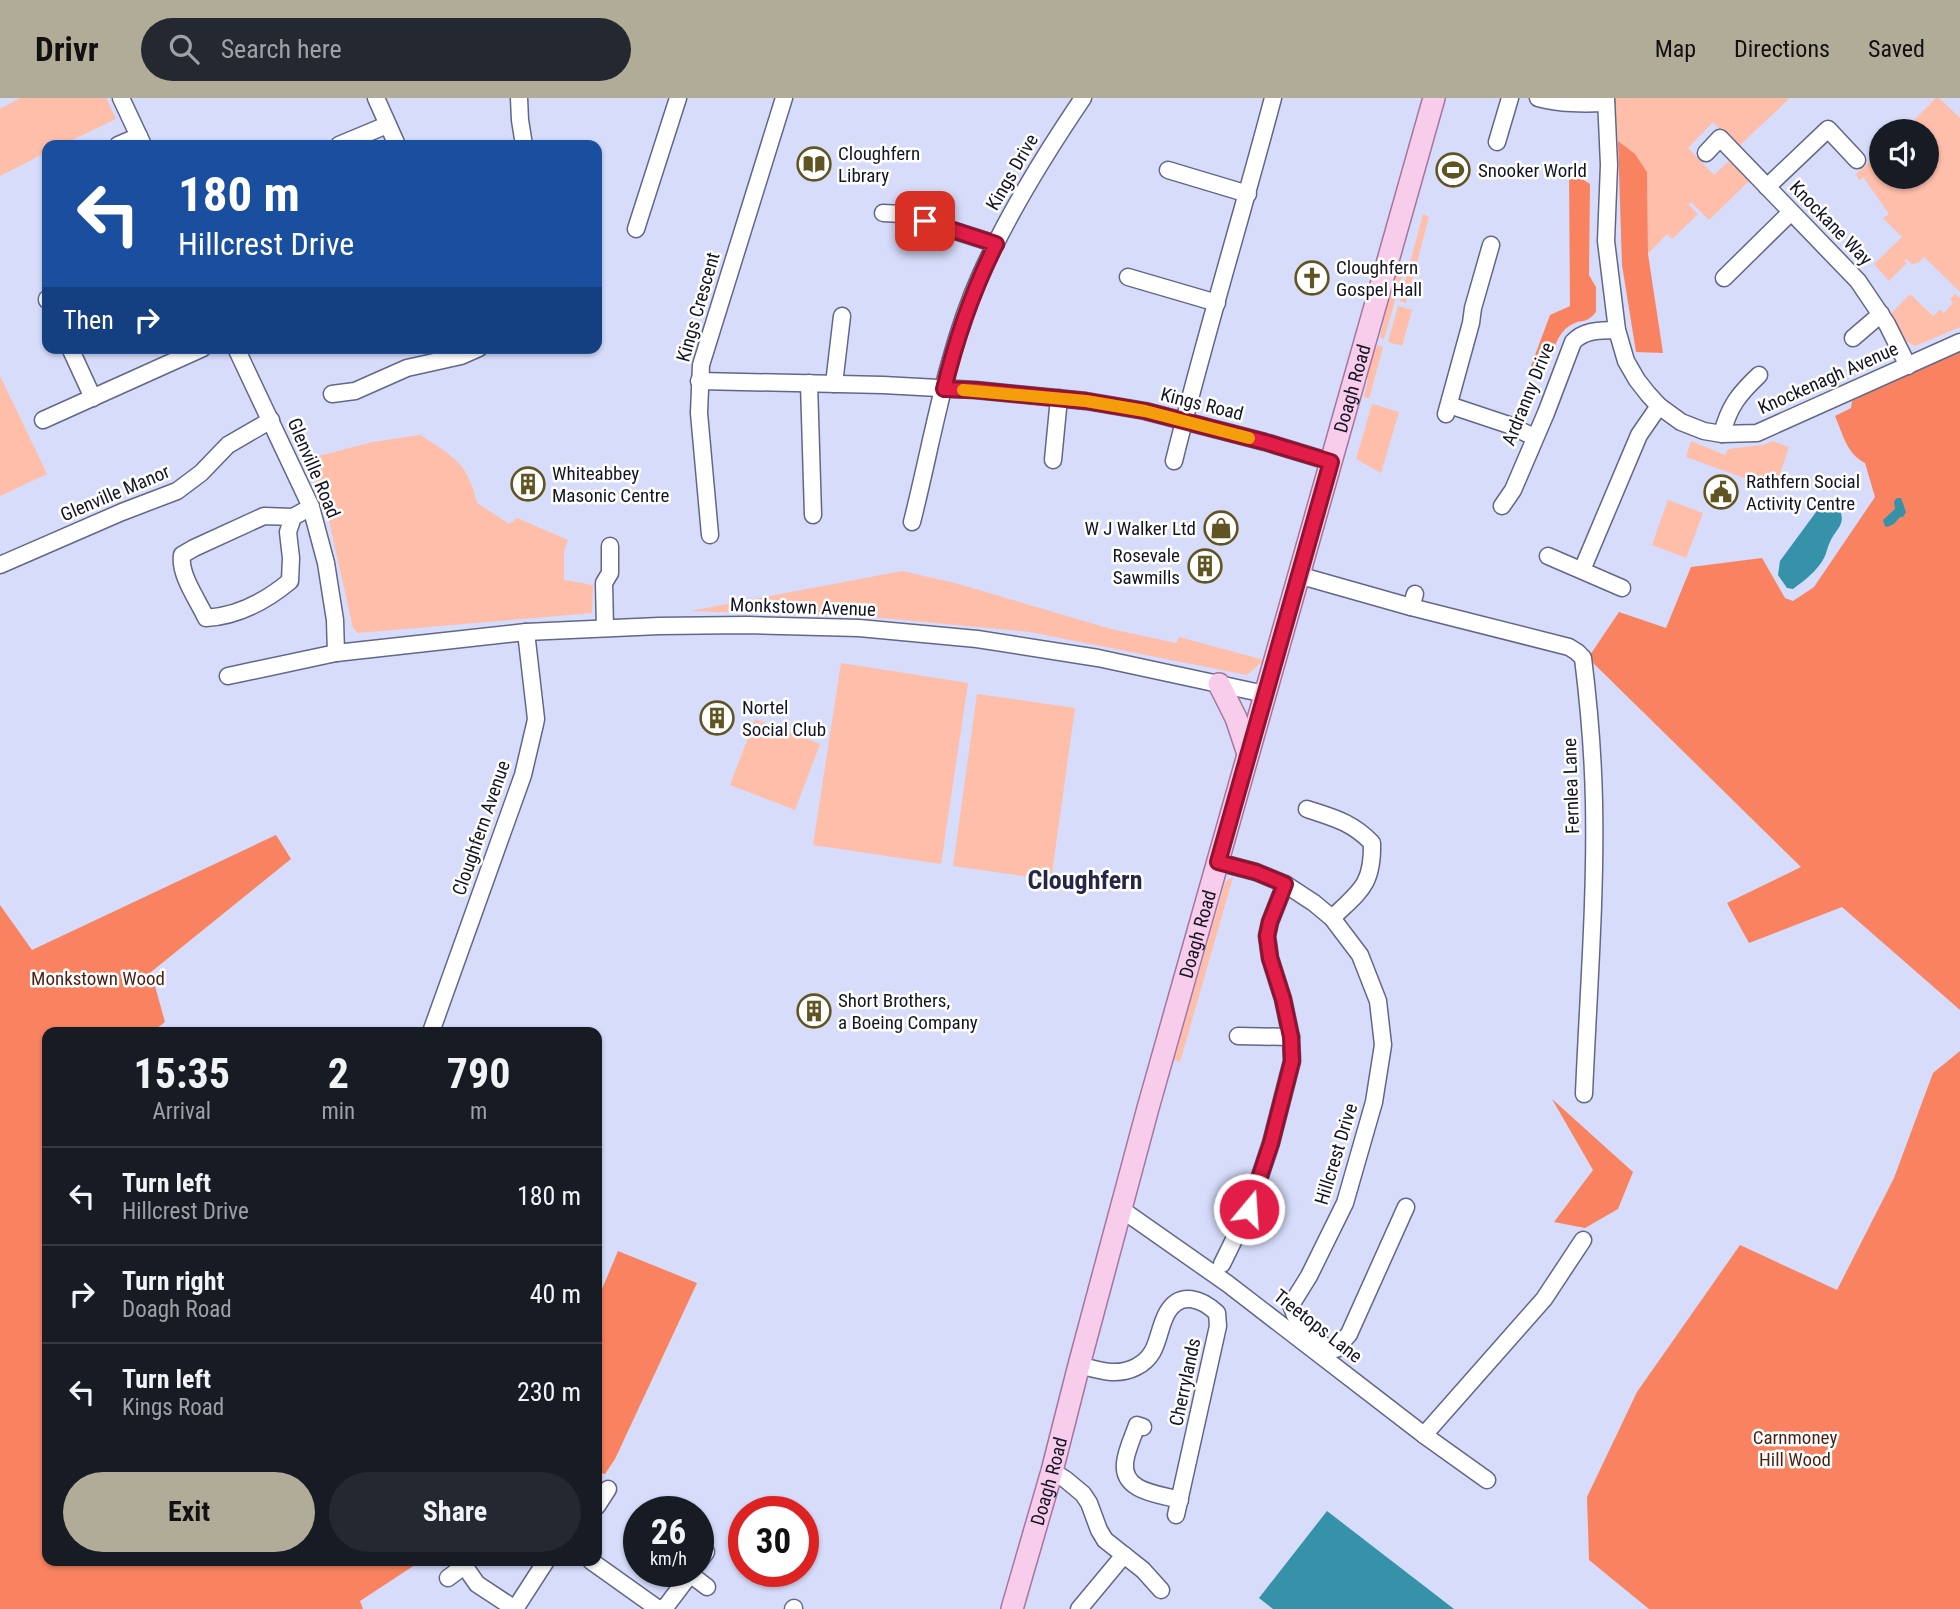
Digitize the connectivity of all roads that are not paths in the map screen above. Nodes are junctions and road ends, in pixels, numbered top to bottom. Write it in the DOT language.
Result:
graph roads {
  1 [pos="121,98"];
  2 [pos="376,98"];
  3 [pos="519,98"];
  4 [pos="784,98"];
  5 [pos="1083,98"];
  6 [pos="1273,98"];
  7 [pos="1434,98"];
  8 [pos="1510,98"];
  9 [pos="1538,98"];
  10 [pos="672,99"];
  11 [pos="1606,100"];
  12 [pos="387,125"];
  13 [pos="141,140"];
  14 [pos="351,140"];
  15 [pos="394,140"];
  16 [pos="522,140"];
  17 [pos="1497,142"];
  18 [pos="1706,153"];
  19 [pos="1857,160"];
  20 [pos="1168,170"];
  21 [pos="1767,187"];
  22 [pos="1248,194"];
  23 [pos="1791,212"];
  24 [pos="883,213"];
  25 [pos="636,229"];
  26 [pos="996,244"];
  27 [pos="1491,245"];
  28 [pos="1128,277"];
  29 [pos="1724,278"];
  30 [pos="1217,303"];
  31 [pos="1881,314"];
  32 [pos="842,316"];
  33 [pos="1617,330"];
  34 [pos="1853,338"];
  35 [pos="1960,342"];
  36 [pos="73,354"];
  37 [pos="188,354"];
  38 [pos="239,354"];
  39 [pos="465,354"];
  40 [pos="1908,366"];
  41 [pos="1759,375"];
  42 [pos="699,381"];
  43 [pos="809,383"];
  44 [pos="834,384"];
  45 [pos="944,389"];
  46 [pos="355,391"];
  47 [pos="332,394"];
  48 [pos="93,398"];
  49 [pos="1059,398"];
  50 [pos="1659,406"];
  51 [pos="361,407"];
  52 [pos="43,420"];
  53 [pos="271,420"];
  54 [pos="1184,421"];
  55 [pos="1722,434"];
  56 [pos="1534,437"];
  57 [pos="1053,460"];
  58 [pos="1174,461"];
  59 [pos="1331,462"];
  60 [pos="1502,506"];
  61 [pos="311,507"];
  62 [pos="813,515"];
  63 [pos="293,517"];
  64 [pos="912,522"];
  65 [pos="710,535"];
  66 [pos="610,546"];
  67 [pos="1548,556"];
  68 [pos="0,565"];
  69 [pos="1582,570"];
  70 [pos="1298,575"];
  71 [pos="1622,588"];
  72 [pos="605,628"];
  73 [pos="526,632"];
  74 [pos="335,653"];
  75 [pos="228,676"];
  76 [pos="1219,684"];
  77 [pos="1265,694"];
  78 [pos="1248,754"];
  79 [pos="1307,809"];
  80 [pos="1218,862"];
  81 [pos="1285,884"];
  82 [pos="1332,918"];
  83 [pos="433,1027"];
  84 [pos="1238,1036"];
  85 [pos="1291,1037"];
  86 [pos="1584,1094"];
  87 [pos="1406,1207"];
  88 [pos="1121,1209"];
  89 [pos="1583,1240"];
  90 [pos="1222,1264"];
  91 [pos="1079,1365"];
  92 [pos="1143,1427"];
  93 [pos="1424,1435"];
  94 [pos="1052,1471"];
  95 [pos="1487,1480"];
  96 [pos="608,1489"];
  97 [pos="602,1498"];
  98 [pos="1124,1555"];
  99 [pos="461,1566"];
  100 [pos="464,1566"];
  101 [pos="543,1566"];
  102 [pos="598,1566"];
  103 [pos="448,1578"];
  104 [pos="623,1584"];
  105 [pos="628,1587"];
  106 [pos="680,1587"];
  107 [pos="1161,1590"];
  108 [pos="1014,1601"];
  109 [pos="515,1609"];
  110 [pos="999,1609"];
  111 [pos="1079,1609"];
  1 -- 13 [label="street"];
  2 -- 12 [label="street"];
  3 -- 16 [label="street"];
  4 -- 42 [label="street, Kings Crescent"];
  5 -- 26 [label="street, Kings Drive"];
  6 -- 22 [label="street"];
  7 -- 59 [label="main road, Doagh Road"];
  8 -- 17 [label="street"];
  9 -- 11 [label="street"];
  10 -- 25 [label="street"];
  11 -- 33 [label="street, Knockenagh Avenue"];
  12 -- 14 [label="street"];
  12 -- 15 [label="street"];
  18 -- 21 [label="street, Knockane Way"];
  19 -- 21 [label="street"];
  20 -- 22 [label="street"];
  21 -- 23 [label="street, Knockane Way"];
  22 -- 30 [label="street"];
  23 -- 29 [label="street"];
  23 -- 31 [label="street, Knockane Way"];
  24 -- 26 [label="street"];
  26 -- 45 [label="street, Kings Drive"];
  27 -- 56 [label="street"];
  28 -- 30 [label="street"];
  30 -- 54 [label="street"];
  31 -- 34 [label="street"];
  31 -- 40 [label="street, Knockane Way"];
  32 -- 44 [label="street"];
  33 -- 50 [label="street, Knockenagh Avenue"];
  33 -- 56 [label="street, Ardranny Drive"];
  35 -- 40 [label="street, Knockenagh Avenue"];
  36 -- 48 [label="street"];
  37 -- 48 [label="street"];
  38 -- 53 [label="street, Glenville Road"];
  39 -- 46 [label="street"];
  40 -- 55 [label="street, Knockenagh Avenue"];
  41 -- 55 [label="street"];
  42 -- 43 [label="street, Kings Road"];
  42 -- 65 [label="street, Kings Crescent"];
  43 -- 44 [label="street, Kings Road"];
  43 -- 62 [label="street"];
  44 -- 45 [label="street, Kings Road"];
  45 -- 49 [label="street, Kings Road"];
  45 -- 64 [label="street"];
  46 -- 47 [label="street"];
  46 -- 51 [label="street"];
  48 -- 52 [label="street"];
  49 -- 54 [label="street, Kings Road"];
  49 -- 57 [label="street"];
  50 -- 55 [label="street, Knockenagh Avenue"];
  50 -- 69 [label="street"];
  53 -- 61 [label="street, Glenville Road"];
  53 -- 68 [label="street, Glenville Manor"];
  54 -- 58 [label="street"];
  54 -- 59 [label="street, Kings Road"];
  56 -- 60 [label="street, Ardranny Drive"];
  59 -- 70 [label="main road, Doagh Road"];
  61 -- 63 [label="street"];
  61 -- 74 [label="street, Glenville Road"];
  63 -- 63 [label="street"];
  66 -- 72 [label="street"];
  67 -- 69 [label="street"];
  69 -- 71 [label="street"];
  70 -- 77 [label="main road, Doagh Road"];
  70 -- 86 [label="street, Fernlea Lane"];
  72 -- 73 [label="street, Monkstown Avenue"];
  72 -- 76 [label="street, Monkstown Avenue"];
  73 -- 74 [label="street, Monkstown Avenue"];
  73 -- 83 [label="street, Cloughfern Avenue"];
  74 -- 75 [label="street, Monkstown Avenue"];
  76 -- 77 [label="street, Monkstown Avenue"];
  76 -- 78 [label="main road"];
  77 -- 78 [label="main road, Doagh Road"];
  78 -- 80 [label="main road, Doagh Road"];
  79 -- 82 [label="street"];
  80 -- 81 [label="street, Hillcrest Drive"];
  80 -- 88 [label="main road, Doagh Road"];
  81 -- 82 [label="street, Hillcrest Drive"];
  81 -- 85 [label="street"];
  82 -- 87 [label="street, Hillcrest Drive"];
  84 -- 85 [label="street"];
  85 -- 90 [label="street"];
  88 -- 91 [label="main road, Doagh Road"];
  88 -- 93 [label="street, Treetops Lane"];
  89 -- 93 [label="street"];
  91 -- 92 [label="street, Cherrylands"];
  91 -- 94 [label="main road, Doagh Road"];
  93 -- 95 [label="street, Treetops Lane"];
  94 -- 98 [label="street"];
  94 -- 108 [label="main road, Doagh Road"];
  96 -- 97 [label="street"];
  98 -- 107 [label="street"];
  98 -- 111 [label="street"];
  99 -- 103 [label="street"];
  100 -- 109 [label="street"];
  101 -- 109 [label="street"];
  102 -- 104 [label="street"];
  105 -- 106 [label="street"];
  108 -- 110 [label="street"];
}
